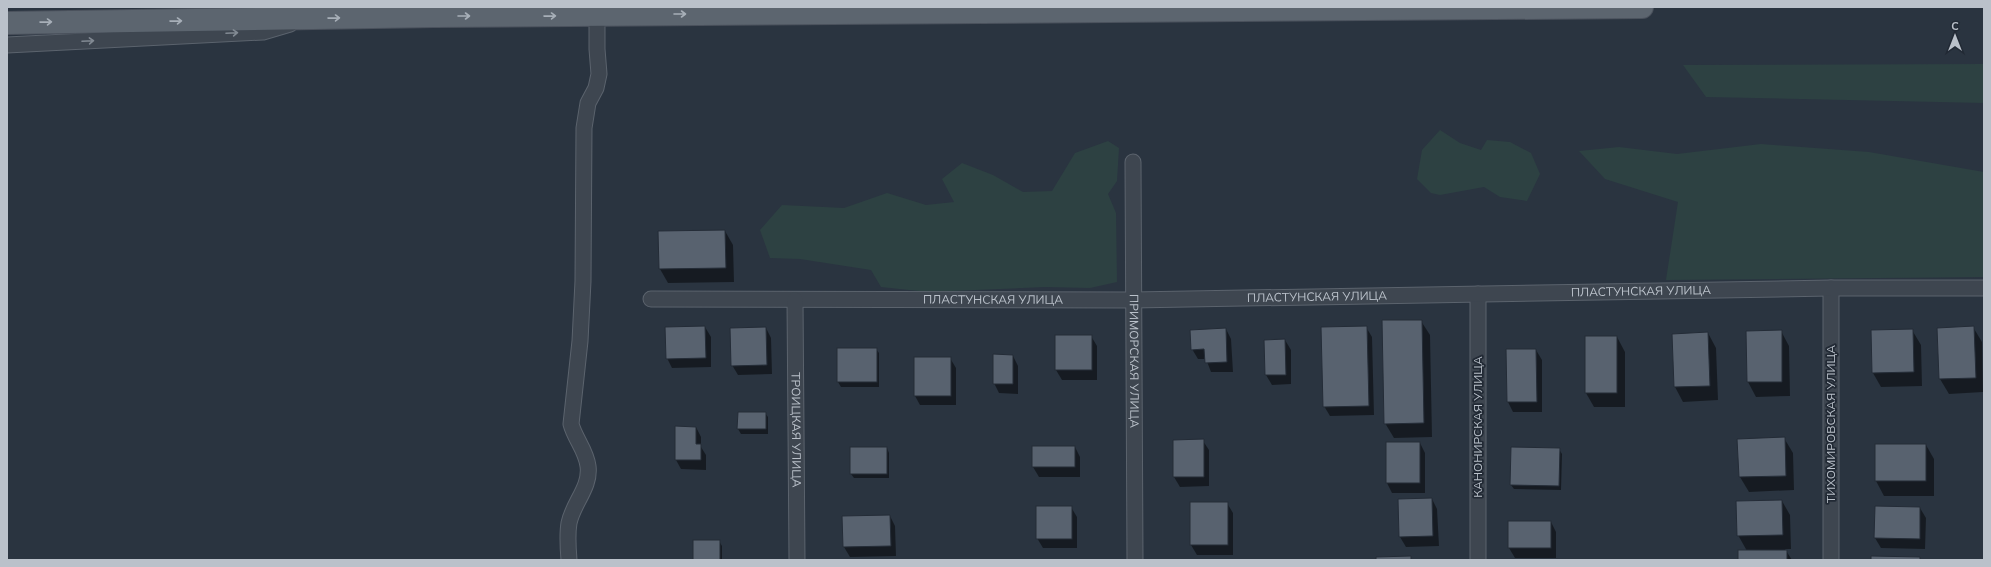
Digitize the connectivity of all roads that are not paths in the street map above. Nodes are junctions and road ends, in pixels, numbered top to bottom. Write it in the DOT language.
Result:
graph roads {
  1 [pos="1642,7"];
  2 [pos="597,15"];
  3 [pos="306,19"];
  4 [pos="7,23"];
  5 [pos="7,45"];
  6 [pos="1133,162"];
  7 [pos="1831,288"];
  8 [pos="1984,288"];
  9 [pos="1478,294"];
  10 [pos="651,299"];
  11 [pos="795,300"];
  12 [pos="1133,300"];
  13 [pos="569,560"];
  14 [pos="797,560"];
  15 [pos="1135,560"];
  16 [pos="1478,560"];
  17 [pos="1831,560"];
  2 -- 1 [label="main road, one-way"];
  3 -- 2 [label="main road, one-way"];
  2 -- 13 [label="street"];
  4 -- 3 [label="main road, one-way"];
  5 -- 3 [label="street, one-way"];
  6 -- 12 [label="street, ПРИМОРСКАЯ УЛИЦА"];
  7 -- 8 [label="street, ПЛАСТУНСКАЯ УЛИЦА"];
  7 -- 9 [label="street, ПЛАСТУНСКАЯ УЛИЦА"];
  7 -- 17 [label="street, ТИХОМИРОВСКАЯ УЛИЦА"];
  9 -- 12 [label="street, ПЛАСТУНСКАЯ УЛИЦА"];
  9 -- 16 [label="street, КАНОНИРСКАЯ УЛИЦА"];
  10 -- 11 [label="street, ПЛАСТУНСКАЯ УЛИЦА"];
  11 -- 12 [label="street, ПЛАСТУНСКАЯ УЛИЦА"];
  11 -- 14 [label="street, ТРОИЦКАЯ УЛИЦА"];
  12 -- 15 [label="street, ПРИМОРСКАЯ УЛИЦА"];
}
